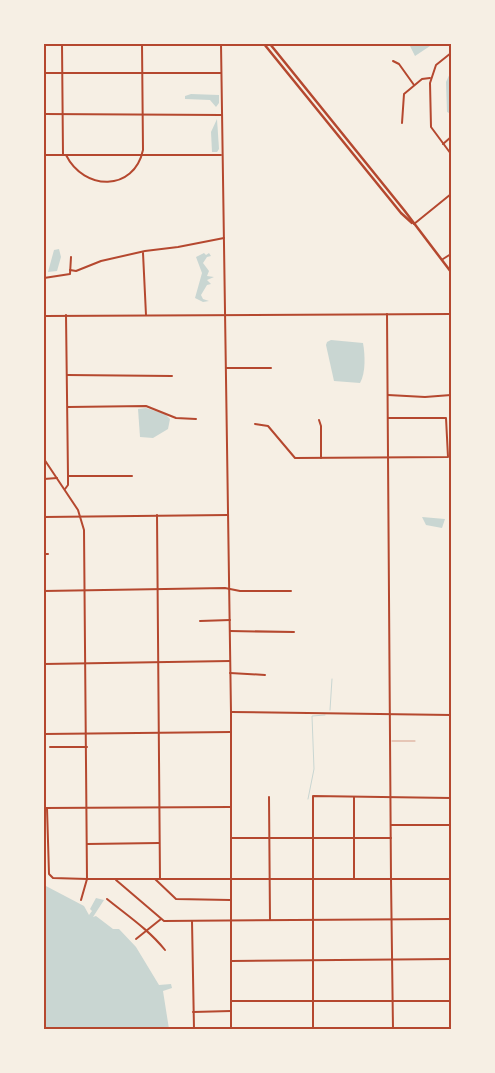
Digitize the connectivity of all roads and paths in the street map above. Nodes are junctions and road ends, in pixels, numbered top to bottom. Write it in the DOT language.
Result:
graph roads {
  1 [pos="62,44"];
  2 [pos="142,44"];
  3 [pos="221,44"];
  4 [pos="264,44"];
  5 [pos="270,44"];
  6 [pos="451,53"];
  7 [pos="393,61"];
  8 [pos="44,73"];
  9 [pos="63,73"];
  10 [pos="143,73"];
  11 [pos="221,73"];
  12 [pos="430,78"];
  13 [pos="414,85"];
  14 [pos="44,114"];
  15 [pos="63,114"];
  16 [pos="143,115"];
  17 [pos="220,115"];
  18 [pos="402,123"];
  19 [pos="451,137"];
  20 [pos="443,144"];
  21 [pos="451,154"];
  22 [pos="44,155"];
  23 [pos="65,155"];
  24 [pos="142,155"];
  25 [pos="221,155"];
  26 [pos="451,194"];
  27 [pos="414,224"];
  28 [pos="224,238"];
  29 [pos="143,252"];
  30 [pos="451,254"];
  31 [pos="71,257"];
  32 [pos="442,260"];
  33 [pos="70,270"];
  34 [pos="451,272"];
  35 [pos="44,278"];
  36 [pos="387,314"];
  37 [pos="451,314"];
  38 [pos="66,315"];
  39 [pos="146,315"];
  40 [pos="226,315"];
  41 [pos="44,316"];
  42 [pos="226,368"];
  43 [pos="271,368"];
  44 [pos="67,375"];
  45 [pos="172,376"];
  46 [pos="388,395"];
  47 [pos="451,395"];
  48 [pos="68,407"];
  49 [pos="388,418"];
  50 [pos="196,419"];
  51 [pos="319,420"];
  52 [pos="255,424"];
  53 [pos="321,458"];
  54 [pos="388,458"];
  55 [pos="44,460"];
  56 [pos="68,476"];
  57 [pos="132,476"];
  58 [pos="57,478"];
  59 [pos="44,479"];
  60 [pos="65,489"];
  61 [pos="157,515"];
  62 [pos="228,515"];
  63 [pos="81,516"];
  64 [pos="44,517"];
  65 [pos="44,554"];
  66 [pos="48,554"];
  67 [pos="44,590"];
  68 [pos="85,590"];
  69 [pos="158,590"];
  70 [pos="229,590"];
  71 [pos="291,592"];
  72 [pos="200,620"];
  73 [pos="230,620"];
  74 [pos="230,631"];
  75 [pos="294,632"];
  76 [pos="230,661"];
  77 [pos="158,662"];
  78 [pos="86,663"];
  79 [pos="44,664"];
  80 [pos="230,673"];
  81 [pos="264,675"];
  82 [pos="231,712"];
  83 [pos="389,714"];
  84 [pos="451,715"];
  85 [pos="231,732"];
  86 [pos="44,734"];
  87 [pos="87,734"];
  88 [pos="158,734"];
  89 [pos="415,740"];
  90 [pos="390,741"];
  91 [pos="50,747"];
  92 [pos="87,747"];
  93 [pos="354,796"];
  94 [pos="391,797"];
  95 [pos="269,798"];
  96 [pos="451,798"];
  97 [pos="159,807"];
  98 [pos="230,807"];
  99 [pos="44,808"];
  100 [pos="47,808"];
  101 [pos="87,808"];
  102 [pos="391,825"];
  103 [pos="451,825"];
  104 [pos="230,838"];
  105 [pos="269,838"];
  106 [pos="312,838"];
  107 [pos="354,838"];
  108 [pos="391,838"];
  109 [pos="159,843"];
  110 [pos="87,844"];
  111 [pos="87,879"];
  112 [pos="116,879"];
  113 [pos="230,879"];
  114 [pos="269,879"];
  115 [pos="312,879"];
  116 [pos="354,879"];
  117 [pos="392,879"];
  118 [pos="451,879"];
  119 [pos="155,880"];
  120 [pos="160,880"];
  121 [pos="107,899"];
  122 [pos="81,900"];
  123 [pos="230,900"];
  124 [pos="161,919"];
  125 [pos="392,919"];
  126 [pos="230,920"];
  127 [pos="270,920"];
  128 [pos="312,920"];
  129 [pos="451,920"];
  130 [pos="192,921"];
  131 [pos="147,931"];
  132 [pos="136,939"];
  133 [pos="165,950"];
  134 [pos="392,959"];
  135 [pos="451,959"];
  136 [pos="312,960"];
  137 [pos="231,961"];
  138 [pos="392,1000"];
  139 [pos="451,1000"];
  140 [pos="231,1001"];
  141 [pos="312,1001"];
  142 [pos="231,1011"];
  143 [pos="193,1012"];
  144 [pos="194,1029"];
  145 [pos="231,1029"];
  146 [pos="312,1029"];
  147 [pos="393,1029"];
  1 -- 9 [label="street"];
  2 -- 10 [label="street"];
  3 -- 11 [label="street"];
  4 -- 27 [label="main road"];
  5 -- 27 [label="main road"];
  6 -- 12 [label="street"];
  7 -- 13 [label="street"];
  8 -- 9 [label="street"];
  9 -- 10 [label="street"];
  9 -- 15 [label="street"];
  10 -- 11 [label="street"];
  10 -- 16 [label="street"];
  11 -- 17 [label="street"];
  12 -- 13 [label="street"];
  12 -- 20 [label="street"];
  13 -- 18 [label="street"];
  14 -- 15 [label="street"];
  15 -- 16 [label="street"];
  15 -- 23 [label="street"];
  16 -- 17 [label="street"];
  16 -- 24 [label="street"];
  17 -- 25 [label="street"];
  19 -- 20 [label="street"];
  20 -- 21 [label="street"];
  22 -- 23 [label="street"];
  23 -- 24 [label="street"];
  23 -- 24 [label="street"];
  24 -- 25 [label="street"];
  25 -- 28 [label="street"];
  26 -- 27 [label="street"];
  27 -- 32 [label="main road"];
  28 -- 29 [label="street"];
  28 -- 40 [label="street"];
  29 -- 33 [label="street"];
  29 -- 39 [label="street"];
  30 -- 32 [label="street"];
  31 -- 33 [label="street"];
  32 -- 34 [label="main road"];
  33 -- 35 [label="street"];
  36 -- 37 [label="street"];
  36 -- 40 [label="street"];
  36 -- 46 [label="street"];
  38 -- 39 [label="street"];
  38 -- 41 [label="street"];
  38 -- 44 [label="street"];
  39 -- 40 [label="street"];
  40 -- 42 [label="street"];
  42 -- 43 [label="street"];
  42 -- 62 [label="street"];
  44 -- 45 [label="street"];
  44 -- 48 [label="street"];
  46 -- 47 [label="street"];
  46 -- 49 [label="street"];
  48 -- 50 [label="street"];
  48 -- 56 [label="street"];
  49 -- 54 [label="street"];
  49 -- 54 [label="street"];
  51 -- 53 [label="street"];
  52 -- 53 [label="street"];
  53 -- 54 [label="street"];
  54 -- 83 [label="street"];
  55 -- 58 [label="street"];
  56 -- 57 [label="street"];
  56 -- 60 [label="street"];
  58 -- 59 [label="street"];
  58 -- 60 [label="street"];
  60 -- 63 [label="street"];
  61 -- 62 [label="street"];
  61 -- 63 [label="street"];
  61 -- 69 [label="street"];
  62 -- 70 [label="street"];
  63 -- 64 [label="street"];
  63 -- 68 [label="street"];
  65 -- 66 [label="street"];
  67 -- 68 [label="street"];
  68 -- 69 [label="street"];
  68 -- 78 [label="street"];
  69 -- 70 [label="street"];
  69 -- 77 [label="street"];
  70 -- 71 [label="street"];
  70 -- 73 [label="street"];
  72 -- 73 [label="street"];
  73 -- 74 [label="street"];
  74 -- 75 [label="street"];
  74 -- 76 [label="street"];
  76 -- 77 [label="street"];
  76 -- 80 [label="street"];
  77 -- 78 [label="street"];
  77 -- 88 [label="street"];
  78 -- 79 [label="street"];
  78 -- 87 [label="street"];
  80 -- 81 [label="street"];
  80 -- 82 [label="street"];
  82 -- 83 [label="street"];
  82 -- 85 [label="street"];
  83 -- 84 [label="street"];
  83 -- 90 [label="street"];
  85 -- 88 [label="street"];
  85 -- 98 [label="street"];
  86 -- 87 [label="street"];
  87 -- 88 [label="street"];
  87 -- 92 [label="street"];
  88 -- 97 [label="street"];
  89 -- 90 [label="lane"];
  90 -- 94 [label="street"];
  91 -- 92 [label="street"];
  92 -- 101 [label="street"];
  93 -- 94 [label="street"];
  93 -- 106 [label="street"];
  93 -- 107 [label="street"];
  94 -- 96 [label="street"];
  94 -- 102 [label="street"];
  95 -- 105 [label="street"];
  97 -- 98 [label="street"];
  97 -- 101 [label="street"];
  97 -- 109 [label="street"];
  98 -- 104 [label="street"];
  99 -- 100 [label="street"];
  100 -- 101 [label="street"];
  100 -- 111 [label="street"];
  101 -- 110 [label="street"];
  102 -- 103 [label="street"];
  102 -- 108 [label="street"];
  104 -- 105 [label="street"];
  104 -- 113 [label="street"];
  105 -- 106 [label="street"];
  105 -- 114 [label="street"];
  106 -- 107 [label="street"];
  106 -- 115 [label="street"];
  107 -- 108 [label="street"];
  107 -- 116 [label="street"];
  108 -- 117 [label="street"];
  109 -- 110 [label="street"];
  109 -- 120 [label="street"];
  110 -- 111 [label="street"];
  111 -- 112 [label="street"];
  111 -- 122 [label="street"];
  112 -- 119 [label="street"];
  112 -- 124 [label="street"];
  113 -- 114 [label="street"];
  113 -- 120 [label="street"];
  113 -- 123 [label="street"];
  114 -- 115 [label="street"];
  114 -- 127 [label="street"];
  115 -- 116 [label="street"];
  115 -- 128 [label="street"];
  116 -- 117 [label="street"];
  117 -- 118 [label="street"];
  117 -- 125 [label="street"];
  119 -- 120 [label="street"];
  119 -- 123 [label="street"];
  121 -- 131 [label="street"];
  123 -- 126 [label="street"];
  124 -- 130 [label="street"];
  124 -- 131 [label="street"];
  125 -- 128 [label="street"];
  125 -- 129 [label="street"];
  125 -- 134 [label="street"];
  126 -- 127 [label="street"];
  126 -- 130 [label="street"];
  126 -- 137 [label="street"];
  127 -- 128 [label="street"];
  128 -- 136 [label="street"];
  130 -- 143 [label="street"];
  131 -- 132 [label="street"];
  131 -- 133 [label="street"];
  134 -- 135 [label="street"];
  134 -- 136 [label="street"];
  134 -- 138 [label="street"];
  136 -- 137 [label="street"];
  136 -- 141 [label="street"];
  137 -- 140 [label="street"];
  138 -- 139 [label="street"];
  138 -- 141 [label="street"];
  138 -- 147 [label="street"];
  140 -- 141 [label="street"];
  140 -- 142 [label="street"];
  141 -- 146 [label="street"];
  142 -- 143 [label="street"];
  142 -- 145 [label="street"];
  143 -- 144 [label="street"];
}
